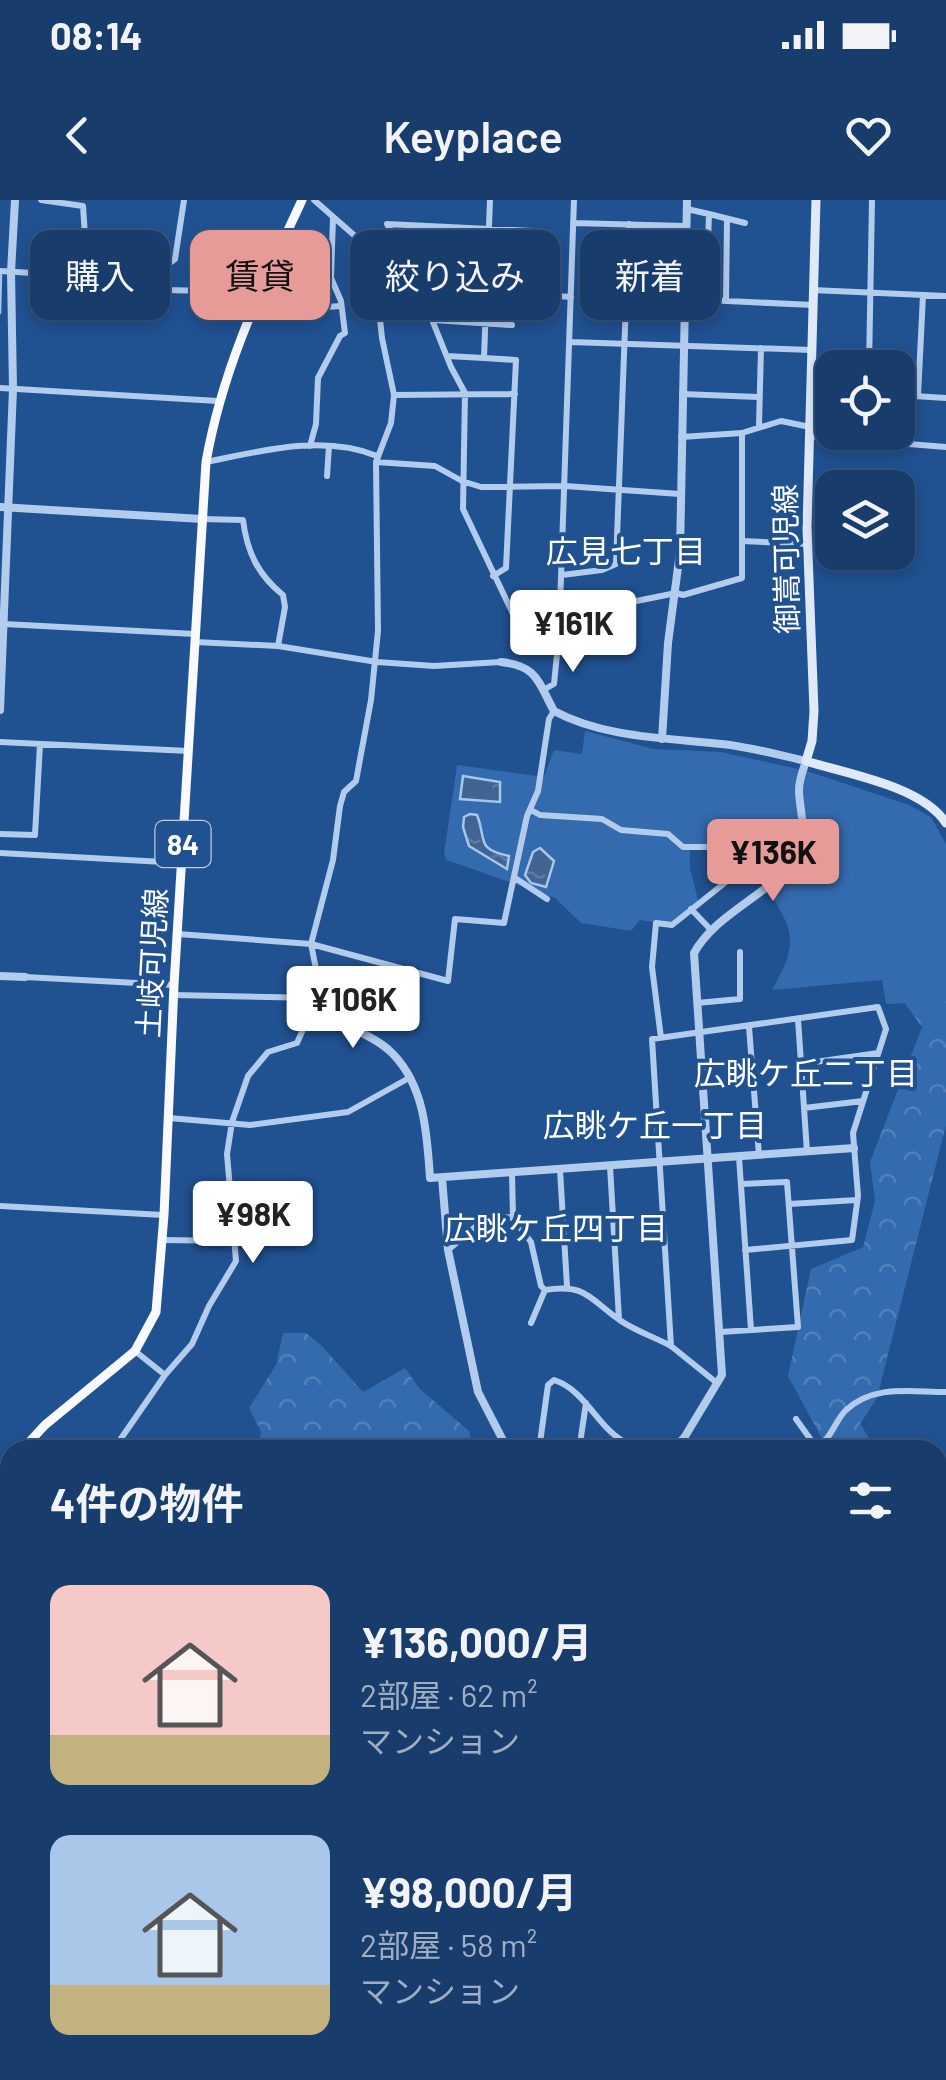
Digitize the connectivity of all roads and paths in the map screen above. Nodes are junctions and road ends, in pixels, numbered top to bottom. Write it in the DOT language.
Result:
graph roads {
  1 [pos="15,200"];
  2 [pos="41,200"];
  3 [pos="184,200"];
  4 [pos="302,200"];
  5 [pos="314,200"];
  6 [pos="490,200"];
  7 [pos="574,200"];
  8 [pos="816,200"];
  9 [pos="872,200"];
  10 [pos="687,205"];
  11 [pos="709,214"];
  12 [pos="332,217"];
  13 [pos="727,219"];
  14 [pos="573,223"];
  15 [pos="629,224"];
  16 [pos="745,224"];
  17 [pos="686,226"];
  18 [pos="489,229"];
  19 [pos="84,230"];
  20 [pos="288,230"];
  21 [pos="390,230"];
  22 [pos="504,230"];
  23 [pos="686,230"];
  24 [pos="708,230"];
  25 [pos="170,261"];
  26 [pos="5,271"];
  27 [pos="30,273"];
  28 [pos="332,280"];
  29 [pos="812,290"];
  30 [pos="870,292"];
  31 [pos="923,295"];
  32 [pos="560,296"];
  33 [pos="946,296"];
  34 [pos="570,297"];
  35 [pos="720,301"];
  36 [pos="726,301"];
  37 [pos="814,305"];
  38 [pos="341,306"];
  39 [pos="330,307"];
  40 [pos="247,320"];
  41 [pos="432,320"];
  42 [pos="485,320"];
  43 [pos="684,320"];
  44 [pos="485,323"];
  45 [pos="512,325"];
  46 [pos="570,342"];
  47 [pos="625,344"];
  48 [pos="683,345"];
  49 [pos="760,348"];
  50 [pos="812,350"];
  51 [pos="869,350"];
  52 [pos="447,356"];
  53 [pos="484,358"];
  54 [pos="0,388"];
  55 [pos="13,389"];
  56 [pos="465,393"];
  57 [pos="514,394"];
  58 [pos="682,394"];
  59 [pos="394,395"];
  60 [pos="915,396"];
  61 [pos="918,396"];
  62 [pos="758,397"];
  63 [pos="946,398"];
  64 [pos="218,401"];
  65 [pos="758,425"];
  66 [pos="742,432"];
  67 [pos="810,432"];
  68 [pos="815,433"];
  69 [pos="681,437"];
  70 [pos="915,444"];
  71 [pos="310,446"];
  72 [pos="329,446"];
  73 [pos="946,446"];
  74 [pos="377,459"];
  75 [pos="206,462"];
  76 [pos="328,476"];
  77 [pos="462,481"];
  78 [pos="565,486"];
  79 [pos="510,487"];
  80 [pos="618,488"];
  81 [pos="680,494"];
  82 [pos="4,507"];
  83 [pos="202,519"];
  84 [pos="742,542"];
  85 [pos="808,544"];
  86 [pos="562,575"];
  87 [pos="493,576"];
  88 [pos="676,593"];
  89 [pos="4,624"];
  90 [pos="560,634"];
  91 [pos="195,638"];
  92 [pos="278,646"];
  93 [pos="377,662"];
  94 [pos="501,662"];
  95 [pos="545,689"];
  96 [pos="0,710"];
  97 [pos="554,711"];
  98 [pos="662,740"];
  99 [pos="0,742"];
  100 [pos="40,744"];
  101 [pos="189,752"];
  102 [pos="806,760"];
  103 [pos="530,810"];
  104 [pos="946,823"];
  105 [pos="0,834"];
  106 [pos="0,854"];
  107 [pos="182,863"];
  108 [pos="788,865"];
  109 [pos="736,874"];
  110 [pos="514,878"];
  111 [pos="547,898"];
  112 [pos="691,910"];
  113 [pos="710,930"];
  114 [pos="178,934"];
  115 [pos="311,944"];
  116 [pos="740,952"];
  117 [pos="0,976"];
  118 [pos="25,977"];
  119 [pos="174,990"];
  120 [pos="317,998"];
  121 [pos="696,1003"];
  122 [pos="312,1010"];
  123 [pos="798,1019"];
  124 [pos="750,1027"];
  125 [pos="699,1034"];
  126 [pos="662,1038"];
  127 [pos="878,1053"];
  128 [pos="802,1064"];
  129 [pos="409,1078"];
  130 [pos="862,1101"];
  131 [pos="804,1108"];
  132 [pos="168,1118"];
  133 [pos="232,1122"];
  134 [pos="854,1148"];
  135 [pos="808,1152"];
  136 [pos="759,1155"];
  137 [pos="739,1157"];
  138 [pos="708,1159"];
  139 [pos="659,1162"];
  140 [pos="610,1166"];
  141 [pos="560,1170"];
  142 [pos="512,1173"];
  143 [pos="442,1178"];
  144 [pos="741,1184"];
  145 [pos="857,1200"];
  146 [pos="789,1204"];
  147 [pos="0,1206"];
  148 [pos="164,1215"];
  149 [pos="514,1218"];
  150 [pos="162,1240"];
  151 [pos="234,1240"];
  152 [pos="792,1246"];
  153 [pos="448,1250"];
  154 [pos="745,1250"];
  155 [pos="567,1286"];
  156 [pos="545,1290"];
  157 [pos="618,1319"];
  158 [pos="531,1323"];
  159 [pos="750,1330"];
  160 [pos="720,1332"];
  161 [pos="670,1346"];
  162 [pos="135,1351"];
  163 [pos="165,1375"];
  164 [pos="717,1384"];
  165 [pos="946,1392"];
  166 [pos="586,1404"];
  167 [pos="796,1419"];
  168 [pos="32,1440"];
  169 [pos="120,1440"];
  170 [pos="503,1440"];
  171 [pos="541,1440"];
  172 [pos="581,1440"];
  173 [pos="619,1440"];
  174 [pos="682,1440"];
  175 [pos="811,1440"];
  176 [pos="827,1440"];
  1 -- 26 [label="street"];
  2 -- 19 [label="street"];
  3 -- 25 [label="street"];
  4 -- 20 [label="main road, 土岐可児線 / 84"];
  5 -- 12 [label="street"];
  6 -- 18 [label="street"];
  7 -- 14 [label="street"];
  8 -- 29 [label="main road, 御嵩可児線"];
  9 -- 30 [label="street"];
  10 -- 11 [label="street"];
  10 -- 17 [label="street"];
  11 -- 13 [label="street"];
  11 -- 24 [label="street"];
  12 -- 28 [label="street"];
  12 -- 59 [label="street"];
  13 -- 16 [label="street"];
  13 -- 36 [label="street"];
  14 -- 15 [label="street"];
  14 -- 34 [label="street"];
  15 -- 17 [label="street"];
  15 -- 47 [label="street"];
  17 -- 23 [label="street"];
  18 -- 21 [label="street"];
  18 -- 22 [label="street"];
  26 -- 27 [label="street"];
  26 -- 55 [label="street"];
  28 -- 38 [label="street"];
  29 -- 30 [label="street"];
  29 -- 37 [label="main road, 御嵩可児線"];
  30 -- 31 [label="street"];
  30 -- 51 [label="street"];
  31 -- 33 [label="street"];
  31 -- 61 [label="street"];
  32 -- 34 [label="street"];
  34 -- 46 [label="street"];
  35 -- 36 [label="street"];
  36 -- 37 [label="street"];
  37 -- 50 [label="main road, 御嵩可児線"];
  38 -- 39 [label="street"];
  38 -- 71 [label="street"];
  40 -- 64 [label="main road, 土岐可児線 / 84"];
  41 -- 44 [label="street"];
  41 -- 52 [label="street"];
  42 -- 44 [label="street"];
  43 -- 48 [label="street"];
  44 -- 45 [label="street"];
  44 -- 53 [label="street"];
  46 -- 47 [label="street"];
  46 -- 78 [label="street"];
  47 -- 48 [label="street"];
  47 -- 80 [label="street"];
  48 -- 49 [label="street"];
  48 -- 58 [label="street"];
  49 -- 50 [label="street"];
  49 -- 62 [label="street"];
  50 -- 67 [label="main road, 御嵩可児線"];
  52 -- 53 [label="street"];
  52 -- 56 [label="street"];
  53 -- 57 [label="street"];
  54 -- 55 [label="street"];
  55 -- 64 [label="street"];
  55 -- 82 [label="street"];
  56 -- 57 [label="street"];
  56 -- 59 [label="street"];
  56 -- 77 [label="street"];
  57 -- 79 [label="street"];
  58 -- 62 [label="street"];
  58 -- 69 [label="street"];
  59 -- 74 [label="street"];
  60 -- 61 [label="street"];
  61 -- 63 [label="street"];
  62 -- 65 [label="street"];
  64 -- 75 [label="main road, 土岐可児線 / 84"];
  65 -- 66 [label="street"];
  65 -- 67 [label="street"];
  66 -- 69 [label="street"];
  66 -- 84 [label="street"];
  67 -- 68 [label="street"];
  67 -- 85 [label="main road, 御嵩可児線"];
  69 -- 81 [label="street"];
  70 -- 73 [label="street"];
  71 -- 72 [label="street"];
  71 -- 75 [label="street"];
  72 -- 74 [label="street"];
  72 -- 76 [label="street"];
  74 -- 77 [label="street"];
  74 -- 93 [label="street"];
  75 -- 83 [label="main road, 土岐可児線 / 84"];
  77 -- 79 [label="street"];
  77 -- 87 [label="street"];
  78 -- 79 [label="street"];
  78 -- 80 [label="street"];
  78 -- 86 [label="street"];
  79 -- 87 [label="street"];
  80 -- 81 [label="street"];
  80 -- 86 [label="street"];
  81 -- 88 [label="street"];
  82 -- 83 [label="street"];
  82 -- 89 [label="street"];
  83 -- 91 [label="main road, 土岐可児線 / 84"];
  83 -- 92 [label="street"];
  84 -- 85 [label="street"];
  84 -- 88 [label="street"];
  85 -- 102 [label="main road, 御嵩可児線"];
  86 -- 90 [label="street"];
  87 -- 90 [label="street"];
  88 -- 90 [label="street"];
  88 -- 98 [label="street"];
  89 -- 91 [label="street"];
  89 -- 96 [label="street"];
  90 -- 95 [label="street"];
  91 -- 92 [label="street"];
  91 -- 101 [label="main road, 土岐可児線 / 84"];
  92 -- 93 [label="street"];
  93 -- 94 [label="street"];
  93 -- 115 [label="street"];
  94 -- 95 [label="street"];
  95 -- 97 [label="street"];
  97 -- 98 [label="street"];
  97 -- 103 [label="street"];
  98 -- 102 [label="street"];
  99 -- 100 [label="street"];
  100 -- 101 [label="street"];
  100 -- 105 [label="street"];
  101 -- 107 [label="main road, 土岐可児線 / 84"];
  102 -- 104 [label="main road"];
  102 -- 108 [label="street"];
  103 -- 108 [label="street"];
  103 -- 110 [label="street"];
  106 -- 107 [label="street"];
  107 -- 114 [label="main road, 土岐可児線 / 84"];
  108 -- 113 [label="street"];
  109 -- 112 [label="street"];
  110 -- 111 [label="street"];
  110 -- 115 [label="street"];
  112 -- 113 [label="street"];
  112 -- 126 [label="street"];
  113 -- 121 [label="street"];
  114 -- 115 [label="street"];
  114 -- 119 [label="main road, 土岐可児線 / 84"];
  115 -- 120 [label="street"];
  116 -- 121 [label="street"];
  117 -- 118 [label="street"];
  118 -- 119 [label="street"];
  119 -- 120 [label="street"];
  119 -- 132 [label="main road, 土岐可児線 / 84"];
  120 -- 122 [label="street"];
  121 -- 125 [label="street"];
  122 -- 129 [label="street"];
  122 -- 133 [label="street"];
  123 -- 124 [label="street"];
  123 -- 127 [label="street"];
  123 -- 128 [label="street"];
  124 -- 125 [label="street"];
  124 -- 136 [label="street"];
  125 -- 126 [label="street"];
  125 -- 138 [label="street"];
  126 -- 139 [label="street"];
  127 -- 128 [label="street"];
  127 -- 130 [label="street"];
  128 -- 131 [label="street"];
  129 -- 133 [label="street"];
  129 -- 143 [label="street"];
  130 -- 131 [label="street"];
  130 -- 134 [label="street"];
  131 -- 135 [label="street"];
  132 -- 133 [label="street"];
  132 -- 148 [label="main road, 土岐可児線 / 84"];
  133 -- 151 [label="street"];
  134 -- 135 [label="street"];
  134 -- 145 [label="street"];
  135 -- 136 [label="street"];
  136 -- 137 [label="street"];
  137 -- 138 [label="street"];
  137 -- 144 [label="street"];
  138 -- 139 [label="street"];
  138 -- 160 [label="street"];
  139 -- 140 [label="street"];
  139 -- 161 [label="street"];
  140 -- 141 [label="street"];
  140 -- 157 [label="street"];
  141 -- 142 [label="street"];
  141 -- 155 [label="street"];
  142 -- 143 [label="street"];
  142 -- 149 [label="street"];
  143 -- 153 [label="street"];
  144 -- 146 [label="street"];
  144 -- 154 [label="street"];
  145 -- 146 [label="street"];
  145 -- 152 [label="street"];
  146 -- 152 [label="street"];
  147 -- 148 [label="street"];
  148 -- 150 [label="main road, 土岐可児線 / 84"];
  149 -- 153 [label="street"];
  149 -- 156 [label="street"];
  150 -- 151 [label="street"];
  150 -- 162 [label="main road, 土岐可児線 / 84"];
  151 -- 163 [label="street"];
  152 -- 154 [label="street"];
  152 -- 159 [label="street"];
  153 -- 170 [label="street"];
  154 -- 159 [label="street"];
  155 -- 156 [label="street"];
  155 -- 157 [label="street"];
  156 -- 158 [label="street"];
  157 -- 161 [label="street"];
  159 -- 160 [label="street"];
  160 -- 164 [label="street"];
  161 -- 164 [label="street"];
  162 -- 163 [label="street"];
  162 -- 168 [label="main road, 土岐可児線 / 84"];
  163 -- 169 [label="street"];
  164 -- 174 [label="street"];
  165 -- 176 [label="street"];
  166 -- 171 [label="street"];
  166 -- 172 [label="street"];
  166 -- 173 [label="street"];
  167 -- 175 [label="street"];
}
